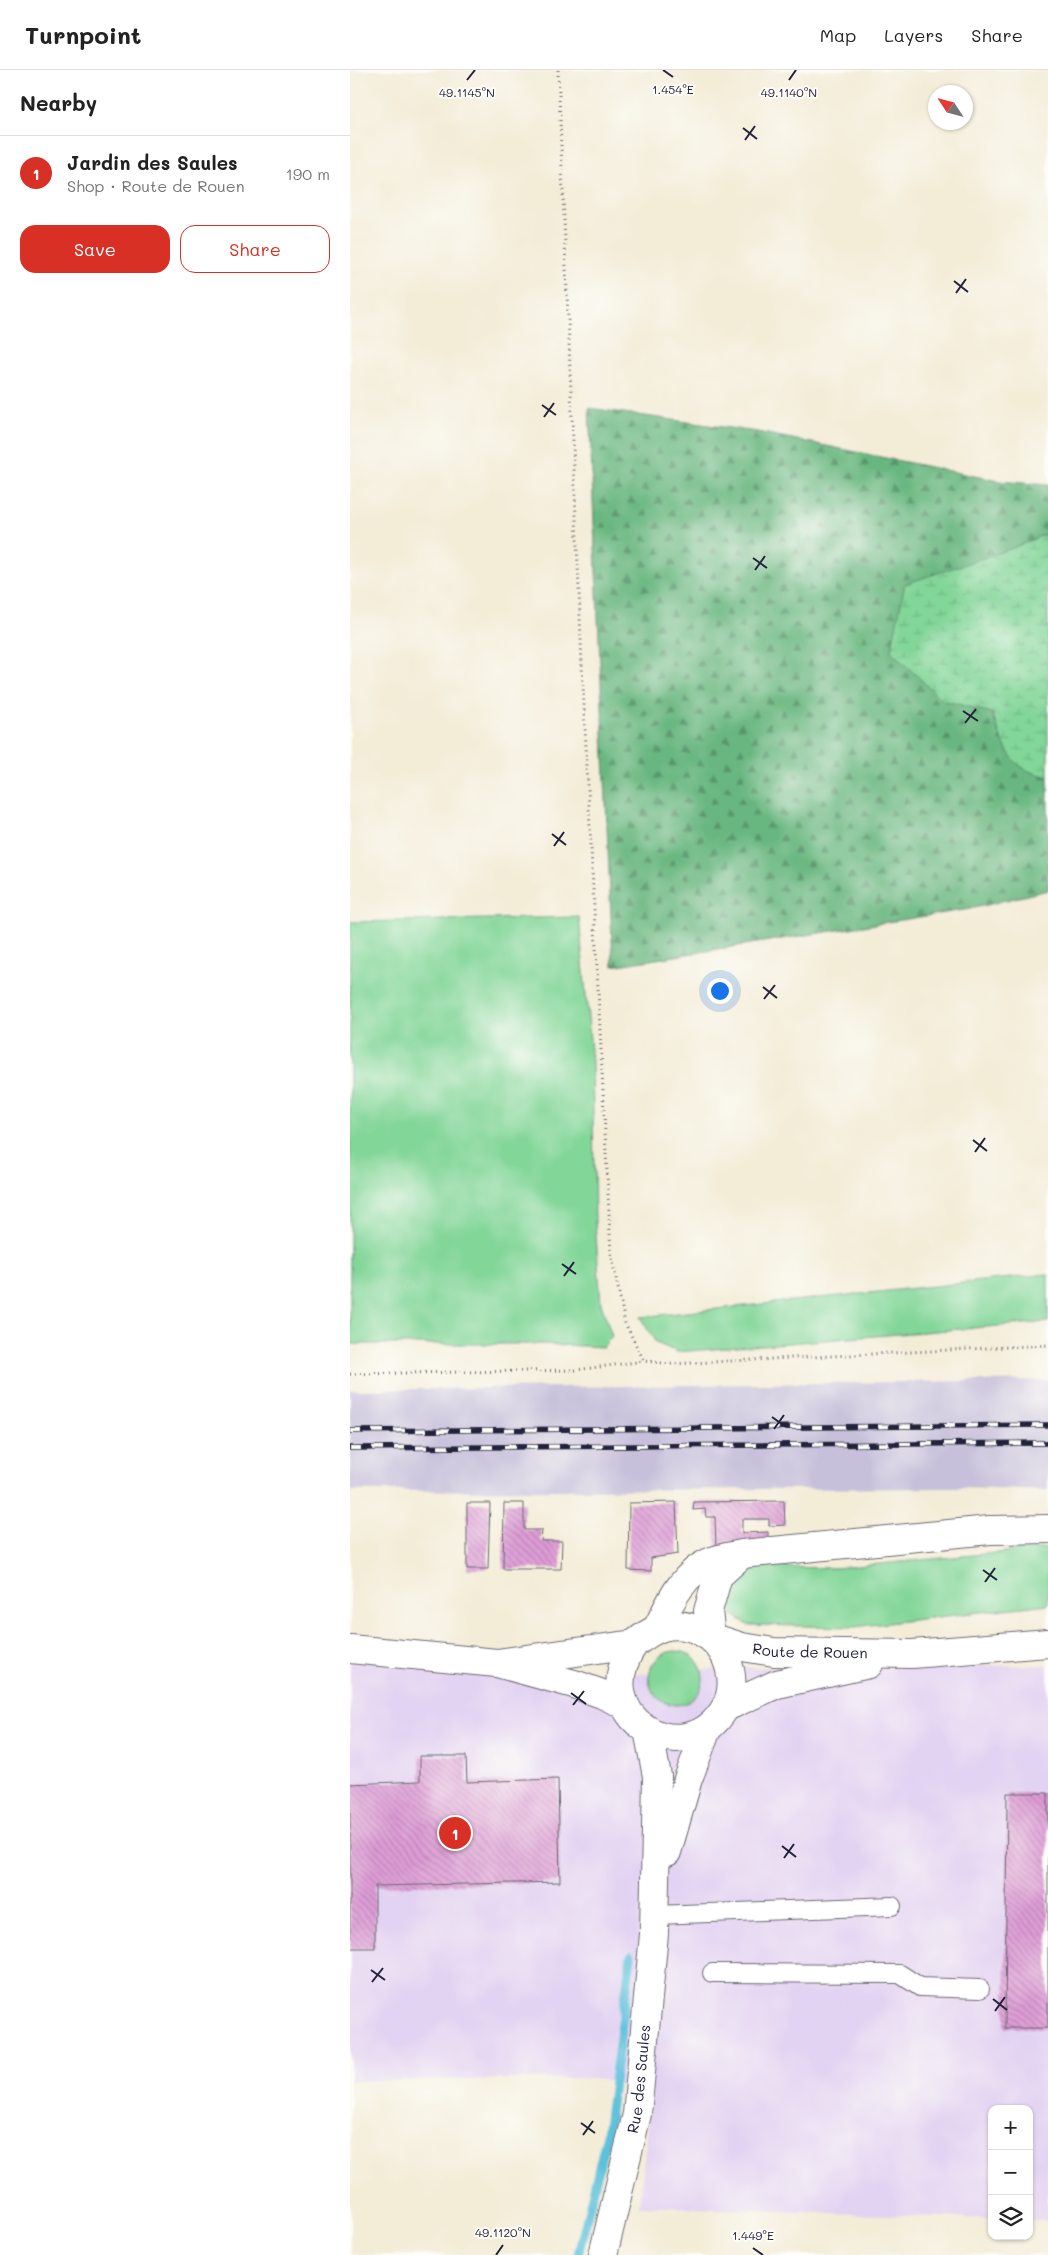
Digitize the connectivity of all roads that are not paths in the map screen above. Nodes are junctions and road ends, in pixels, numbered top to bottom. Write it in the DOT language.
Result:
graph roads {
  1 [pos="1048,1529"];
  2 [pos="742,1554"];
  3 [pos="657,1630"];
  4 [pos="711,1638"];
  5 [pos="1048,1643"];
  6 [pos="634,1644"];
  7 [pos="350,1649"];
  8 [pos="912,1654"];
  9 [pos="497,1663"];
  10 [pos="625,1705"];
  11 [pos="726,1706"];
  12 [pos="707,1729"];
  13 [pos="648,1730"];
  14 [pos="892,1906"];
  15 [pos="656,1907"];
  16 [pos="712,1973"];
  17 [pos="980,1990"];
  18 [pos="604,2255"];
  1 -- 2 [label="main road"];
  2 -- 3 [label="main road"];
  2 -- 4 [label="main road"];
  3 -- 4 [label="main road"];
  3 -- 6 [label="main road"];
  4 -- 8 [label="main road, Route de Rouen"];
  4 -- 11 [label="main road"];
  5 -- 8 [label="main road, Route de Rouen"];
  6 -- 9 [label="main road"];
  6 -- 10 [label="main road"];
  7 -- 9 [label="main road"];
  8 -- 11 [label="main road, Route de Rouen"];
  9 -- 10 [label="main road"];
  10 -- 13 [label="main road"];
  11 -- 12 [label="main road"];
  12 -- 13 [label="main road"];
  12 -- 15 [label="main road, Rue des Saules"];
  13 -- 15 [label="main road, Rue des Saules"];
  14 -- 15 [label="lane"];
  15 -- 18 [label="main road, Rue des Saules"];
  16 -- 17 [label="lane"];
}
